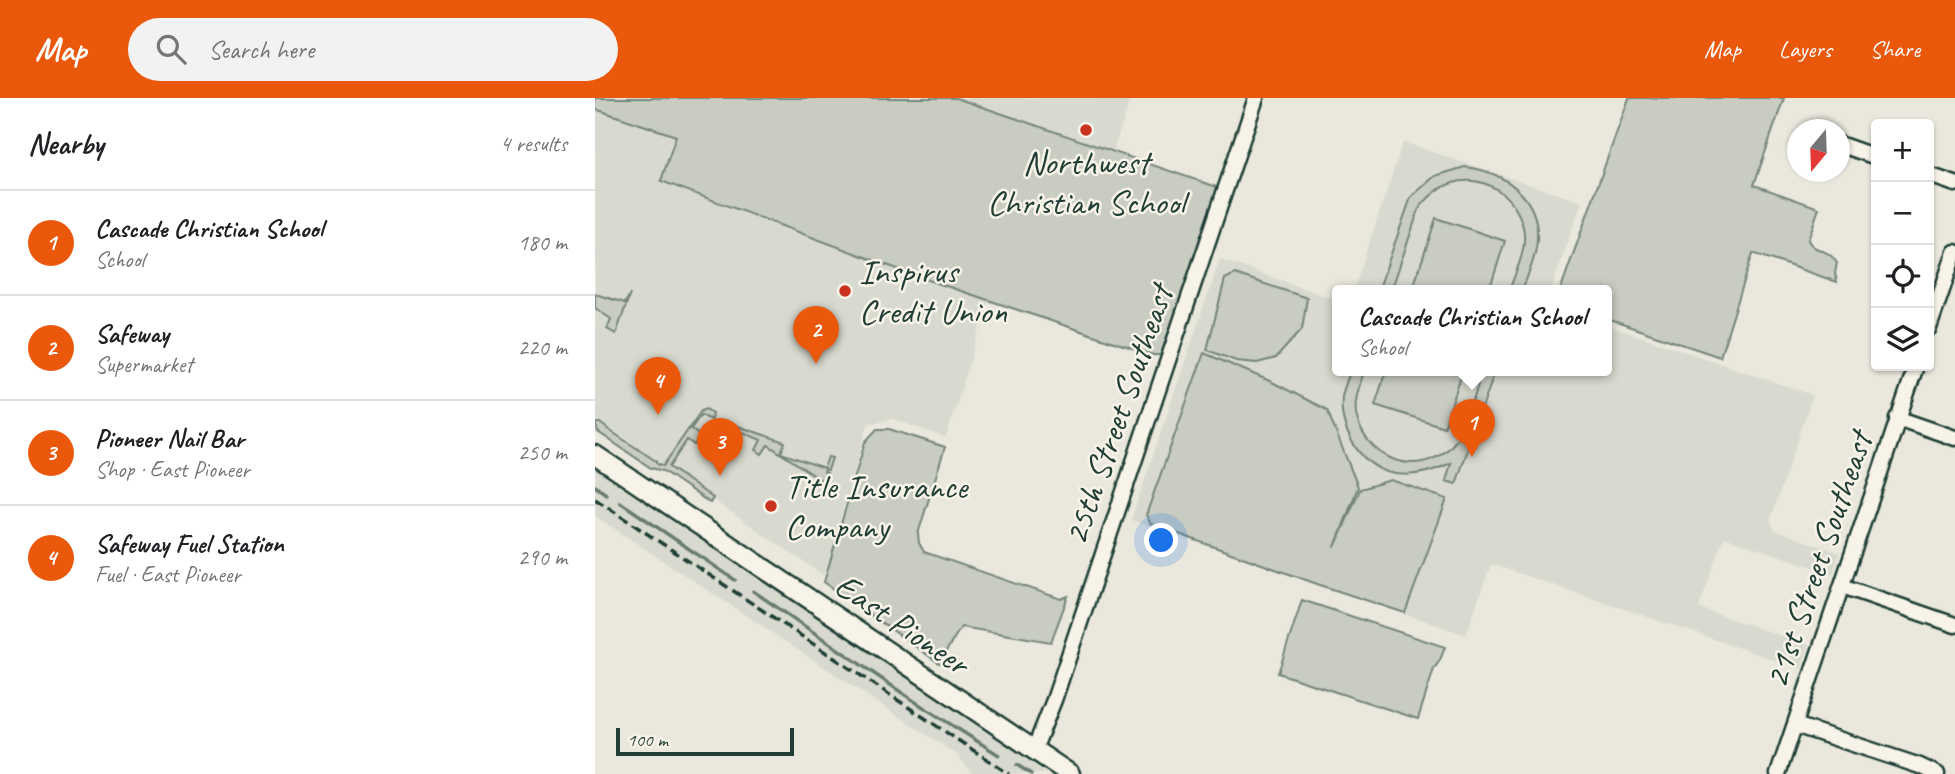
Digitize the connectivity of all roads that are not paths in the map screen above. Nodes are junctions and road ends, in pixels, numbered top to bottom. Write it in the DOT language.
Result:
graph roads {
  1 [pos="1256,98"];
  2 [pos="1850,148"];
  3 [pos="1871,154"];
  4 [pos="1934,177"];
  5 [pos="1955,184"];
  6 [pos="1955,254"];
  7 [pos="1934,314"];
  8 [pos="1914,371"];
  9 [pos="1898,418"];
  10 [pos="1955,438"];
  11 [pos="595,454"];
  12 [pos="1842,586"];
  13 [pos="1955,625"];
  14 [pos="1795,725"];
  15 [pos="1034,750"];
  16 [pos="1070,774"];
  17 [pos="1778,774"];
  18 [pos="1937,774"];
  1 -- 15 [label="street, 25th Street Southeast"];
  2 -- 3 [label="street"];
  4 -- 5 [label="street"];
  6 -- 7 [label="street"];
  8 -- 9 [label="street, 21st Street Southeast"];
  9 -- 10 [label="street"];
  9 -- 12 [label="street, 21st Street Southeast"];
  11 -- 15 [label="street, East Pioneer"];
  12 -- 13 [label="street"];
  12 -- 14 [label="street, 21st Street Southeast"];
  14 -- 17 [label="street, 21st Street Southeast"];
  14 -- 18 [label="street"];
  15 -- 16 [label="street, East Pioneer"];
}
